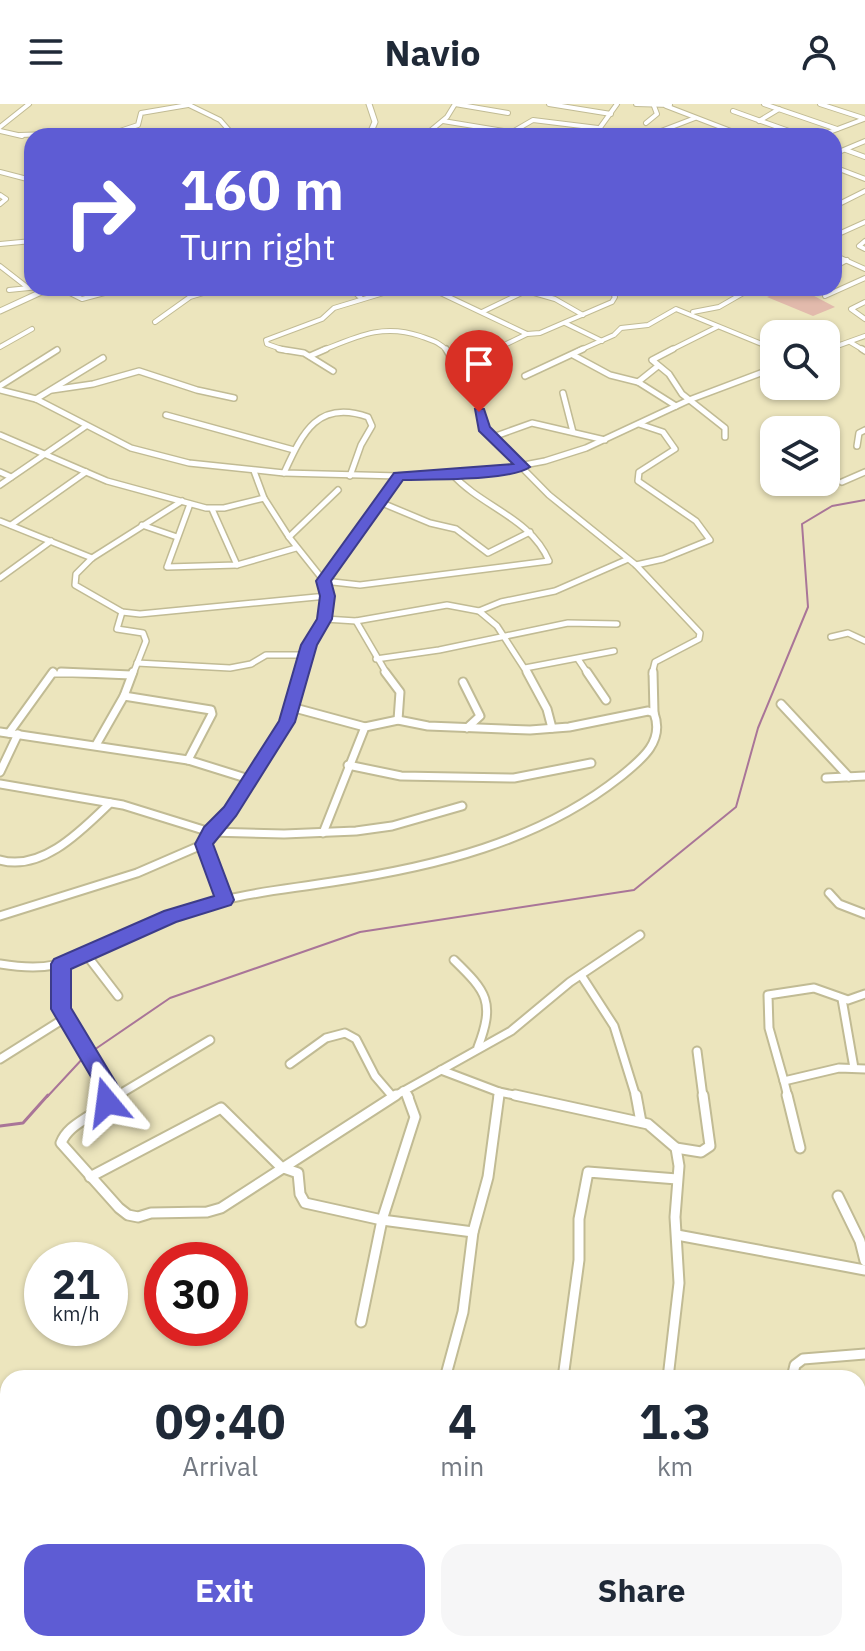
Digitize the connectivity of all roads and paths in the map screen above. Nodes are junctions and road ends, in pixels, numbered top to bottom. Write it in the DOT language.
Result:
graph roads {
  1 [pos="29,104"];
  2 [pos="188,104"];
  3 [pos="369,104"];
  4 [pos="455,104"];
  5 [pos="549,104"];
  6 [pos="617,104"];
  7 [pos="636,104"];
  8 [pos="764,104"];
  9 [pos="820,104"];
  10 [pos="669,105"];
  11 [pos="654,106"];
  12 [pos="779,109"];
  13 [pos="733,111"];
  14 [pos="508,113"];
  15 [pos="611,114"];
  16 [pos="695,118"];
  17 [pos="864,119"];
  18 [pos="443,121"];
  19 [pos="759,121"];
  20 [pos="646,123"];
  21 [pos="128,128"];
  22 [pos="227,128"];
  23 [pos="372,128"];
  24 [pos="434,128"];
  25 [pos="493,128"];
  26 [pos="519,128"];
  27 [pos="598,128"];
  28 [pos="673,128"];
  29 [pos="722,128"];
  30 [pos="780,128"];
  31 [pos="834,128"];
  32 [pos="840,128"];
  33 [pos="0,129"];
  34 [pos="20,135"];
  35 [pos="24,135"];
  36 [pos="24,136"];
  37 [pos="865,141"];
  38 [pos="846,150"];
  39 [pos="842,151"];
  40 [pos="865,157"];
  41 [pos="842,170"];
  42 [pos="0,172"];
  43 [pos="24,178"];
  44 [pos="865,179"];
  45 [pos="865,191"];
  46 [pos="0,195"];
  47 [pos="0,204"];
  48 [pos="842,204"];
  49 [pos="865,222"];
  50 [pos="842,232"];
  51 [pos="865,241"];
  52 [pos="24,242"];
  53 [pos="0,244"];
  54 [pos="865,249"];
  55 [pos="842,258"];
  56 [pos="847,260"];
  57 [pos="842,263"];
  58 [pos="0,266"];
  59 [pos="865,269"];
  60 [pos="865,278"];
  61 [pos="24,283"];
  62 [pos="842,288"];
  63 [pos="24,289"];
  64 [pos="9,290"];
  65 [pos="33,296"];
  66 [pos="193,296"];
  67 [pos="359,296"];
  68 [pos="372,296"];
  69 [pos="447,296"];
  70 [pos="516,296"];
  71 [pos="546,296"];
  72 [pos="614,296"];
  73 [pos="738,296"];
  74 [pos="362,299"];
  75 [pos="865,302"];
  76 [pos="0,311"];
  77 [pos="482,312"];
  78 [pos="693,312"];
  79 [pos="583,315"];
  80 [pos="865,319"];
  81 [pos="155,322"];
  82 [pos="565,323"];
  83 [pos="717,327"];
  84 [pos="32,329"];
  85 [pos="527,334"];
  86 [pos="865,336"];
  87 [pos="602,341"];
  88 [pos="850,342"];
  89 [pos="760,344"];
  90 [pos="840,345"];
  91 [pos="0,347"];
  92 [pos="57,350"];
  93 [pos="865,351"];
  94 [pos="573,355"];
  95 [pos="310,356"];
  96 [pos="103,358"];
  97 [pos="658,366"];
  98 [pos="333,371"];
  99 [pos="760,373"];
  100 [pos="525,376"];
  101 [pos="638,382"];
  102 [pos="0,388"];
  103 [pos="52,390"];
  104 [pos="563,393"];
  105 [pos="234,398"];
  106 [pos="36,399"];
  107 [pos="689,400"];
  108 [pos="676,406"];
  109 [pos="479,412"];
  110 [pos="166,415"];
  111 [pos="639,424"];
  112 [pos="86,426"];
  113 [pos="865,430"];
  114 [pos="573,432"];
  115 [pos="0,435"];
  116 [pos="493,437"];
  117 [pos="725,437"];
  118 [pos="605,440"];
  119 [pos="857,446"];
  120 [pos="294,450"];
  121 [pos="43,454"];
  122 [pos="523,467"];
  123 [pos="254,471"];
  124 [pos="0,472"];
  125 [pos="86,472"];
  126 [pos="865,472"];
  127 [pos="284,473"];
  128 [pos="452,474"];
  129 [pos="350,476"];
  130 [pos="399,476"];
  131 [pos="11,477"];
  132 [pos="842,482"];
  133 [pos="0,485"];
  134 [pos="338,490"];
  135 [pos="264,498"];
  136 [pos="182,501"];
  137 [pos="382,503"];
  138 [pos="190,504"];
  139 [pos="212,509"];
  140 [pos="6,523"];
  141 [pos="142,525"];
  142 [pos="0,528"];
  143 [pos="530,532"];
  144 [pos="177,537"];
  145 [pos="289,537"];
  146 [pos="51,541"];
  147 [pos="296,548"];
  148 [pos="488,553"];
  149 [pos="92,558"];
  150 [pos="626,560"];
  151 [pos="237,565"];
  152 [pos="636,565"];
  153 [pos="478,571"];
  154 [pos="0,578"];
  155 [pos="324,581"];
  156 [pos="327,596"];
  157 [pos="479,611"];
  158 [pos="122,612"];
  159 [pos="325,619"];
  160 [pos="356,621"];
  161 [pos="617,624"];
  162 [pos="503,636"];
  163 [pos="831,637"];
  164 [pos="865,641"];
  165 [pos="614,651"];
  166 [pos="306,655"];
  167 [pos="376,659"];
  168 [pos="578,659"];
  169 [pos="137,663"];
  170 [pos="525,668"];
  171 [pos="131,675"];
  172 [pos="463,682"];
  173 [pos="124,696"];
  174 [pos="606,700"];
  175 [pos="781,704"];
  176 [pos="291,707"];
  177 [pos="654,713"];
  178 [pos="398,720"];
  179 [pos="365,727"];
  180 [pos="467,728"];
  181 [pos="552,728"];
  182 [pos="0,732"];
  183 [pos="14,734"];
  184 [pos="96,745"];
  185 [pos="188,760"];
  186 [pos="591,763"];
  187 [pos="348,765"];
  188 [pos="0,772"];
  189 [pos="865,776"];
  190 [pos="849,777"];
  191 [pos="826,778"];
  192 [pos="249,779"];
  193 [pos="0,784"];
  194 [pos="110,803"];
  195 [pos="462,806"];
  196 [pos="210,832"];
  197 [pos="323,833"];
  198 [pos="204,844"];
  199 [pos="0,860"];
  200 [pos="829,893"];
  201 [pos="225,900"];
  202 [pos="865,914"];
  203 [pos="0,916"];
  204 [pos="640,935"];
  205 [pos="85,953"];
  206 [pos="454,960"];
  207 [pos="0,964"];
  208 [pos="61,964"];
  209 [pos="581,975"];
  210 [pos="865,994"];
  211 [pos="118,996"];
  212 [pos="842,999"];
  213 [pos="65,1018"];
  214 [pos="210,1040"];
  215 [pos="478,1047"];
  216 [pos="697,1051"];
  217 [pos="0,1059"];
  218 [pos="290,1064"];
  219 [pos="854,1068"];
  220 [pos="865,1069"];
  221 [pos="441,1070"];
  222 [pos="784,1081"];
  223 [pos="403,1091"];
  224 [pos="499,1092"];
  225 [pos="393,1097"];
  226 [pos="107,1102"];
  227 [pos="641,1122"];
  228 [pos="676,1148"];
  229 [pos="800,1148"];
  230 [pos="281,1167"];
  231 [pos="90,1177"];
  232 [pos="677,1179"];
  233 [pos="838,1196"];
  234 [pos="382,1220"];
  235 [pos="473,1232"];
  236 [pos="677,1235"];
  237 [pos="865,1261"];
  238 [pos="865,1270"];
  239 [pos="361,1322"];
  240 [pos="865,1354"];
  241 [pos="447,1370"];
  242 [pos="564,1370"];
  243 [pos="669,1370"];
  244 [pos="794,1370"];
  1 -- 33 [label="street"];
  2 -- 21 [label="street"];
  2 -- 22 [label="street"];
  3 -- 23 [label="main road"];
  4 -- 14 [label="street"];
  4 -- 18 [label="street"];
  5 -- 15 [label="street"];
  6 -- 15 [label="street"];
  7 -- 11 [label="street"];
  8 -- 12 [label="street"];
  9 -- 17 [label="street"];
  10 -- 11 [label="street"];
  10 -- 16 [label="street"];
  11 -- 20 [label="street"];
  12 -- 19 [label="street"];
  12 -- 31 [label="street"];
  13 -- 19 [label="street"];
  15 -- 27 [label="street"];
  16 -- 28 [label="street"];
  16 -- 29 [label="street"];
  17 -- 32 [label="street"];
  18 -- 24 [label="street"];
  18 -- 25 [label="street"];
  19 -- 30 [label="street"];
  26 -- 27 [label="street"];
  33 -- 34 [label="street"];
  34 -- 35 [label="street"];
  34 -- 36 [label="street"];
  37 -- 38 [label="street"];
  38 -- 39 [label="street"];
  38 -- 40 [label="street"];
  41 -- 44 [label="street"];
  42 -- 43 [label="street"];
  45 -- 48 [label="street"];
  46 -- 47 [label="street"];
  49 -- 50 [label="street"];
  51 -- 54 [label="street"];
  52 -- 53 [label="street"];
  55 -- 56 [label="street"];
  56 -- 57 [label="street"];
  56 -- 59 [label="street"];
  58 -- 61 [label="street"];
  60 -- 62 [label="street"];
  63 -- 64 [label="street"];
  65 -- 76 [label="main road"];
  66 -- 81 [label="street"];
  67 -- 74 [label="street"];
  68 -- 74 [label="street"];
  69 -- 77 [label="street"];
  70 -- 77 [label="street"];
  71 -- 79 [label="street"];
  72 -- 79 [label="street"];
  73 -- 78 [label="street"];
  74 -- 95 [label="street"];
  75 -- 80 [label="street"];
  77 -- 85 [label="street"];
  78 -- 83 [label="street"];
  78 -- 87 [label="street"];
  79 -- 82 [label="street"];
  82 -- 85 [label="street"];
  82 -- 87 [label="street"];
  83 -- 89 [label="street"];
  83 -- 97 [label="street"];
  84 -- 91 [label="street"];
  85 -- 95 [label="street"];
  86 -- 88 [label="street"];
  87 -- 94 [label="street"];
  88 -- 90 [label="street"];
  88 -- 93 [label="street"];
  92 -- 102 [label="street"];
  94 -- 100 [label="street"];
  94 -- 101 [label="street"];
  95 -- 98 [label="street"];
  96 -- 103 [label="street"];
  97 -- 101 [label="street"];
  97 -- 107 [label="street"];
  99 -- 107 [label="street"];
  101 -- 108 [label="street"];
  102 -- 106 [label="street"];
  103 -- 105 [label="street"];
  103 -- 106 [label="street"];
  104 -- 114 [label="street"];
  106 -- 112 [label="street"];
  107 -- 108 [label="street"];
  107 -- 117 [label="street"];
  108 -- 111 [label="street"];
  109 -- 116 [label="street"];
  110 -- 120 [label="street"];
  111 -- 118 [label="street"];
  111 -- 152 [label="street"];
  112 -- 121 [label="street"];
  112 -- 123 [label="street"];
  113 -- 119 [label="street"];
  114 -- 116 [label="street"];
  114 -- 118 [label="street"];
  115 -- 121 [label="street"];
  116 -- 122 [label="street"];
  118 -- 122 [label="street"];
  120 -- 127 [label="street"];
  120 -- 129 [label="street"];
  121 -- 125 [label="street"];
  121 -- 131 [label="street"];
  122 -- 128 [label="street"];
  122 -- 150 [label="street"];
  123 -- 127 [label="street"];
  123 -- 135 [label="street"];
  124 -- 131 [label="street"];
  125 -- 136 [label="street"];
  125 -- 140 [label="street"];
  126 -- 132 [label="street"];
  127 -- 129 [label="street"];
  128 -- 130 [label="street"];
  128 -- 143 [label="street"];
  129 -- 130 [label="street"];
  130 -- 137 [label="street"];
  131 -- 133 [label="street"];
  134 -- 145 [label="street"];
  135 -- 139 [label="street"];
  135 -- 145 [label="street"];
  136 -- 138 [label="street"];
  136 -- 141 [label="street"];
  137 -- 148 [label="street"];
  137 -- 155 [label="street"];
  138 -- 139 [label="street"];
  138 -- 144 [label="street"];
  139 -- 151 [label="street"];
  140 -- 142 [label="street"];
  140 -- 146 [label="street"];
  141 -- 144 [label="street"];
  141 -- 149 [label="street"];
  143 -- 148 [label="street"];
  143 -- 153 [label="street"];
  144 -- 151 [label="street"];
  145 -- 147 [label="street"];
  146 -- 149 [label="street"];
  146 -- 154 [label="street"];
  147 -- 151 [label="street"];
  147 -- 155 [label="street"];
  148 -- 153 [label="street"];
  149 -- 158 [label="street"];
  150 -- 152 [label="street"];
  150 -- 157 [label="street"];
  152 -- 177 [label="street"];
  153 -- 155 [label="street"];
  155 -- 156 [label="street"];
  156 -- 158 [label="street"];
  156 -- 159 [label="street"];
  157 -- 160 [label="street"];
  157 -- 162 [label="street"];
  158 -- 169 [label="street"];
  159 -- 160 [label="street"];
  159 -- 166 [label="street"];
  160 -- 167 [label="street"];
  161 -- 162 [label="street"];
  162 -- 167 [label="street"];
  162 -- 170 [label="street"];
  163 -- 164 [label="street"];
  165 -- 168 [label="street"];
  166 -- 169 [label="street"];
  166 -- 176 [label="street"];
  167 -- 178 [label="street"];
  168 -- 170 [label="street"];
  168 -- 174 [label="street"];
  169 -- 171 [label="street"];
  170 -- 181 [label="street"];
  171 -- 173 [label="street"];
  171 -- 183 [label="street"];
  172 -- 180 [label="street"];
  173 -- 184 [label="street"];
  173 -- 185 [label="street"];
  175 -- 190 [label="street"];
  176 -- 179 [label="street"];
  176 -- 192 [label="street"];
  177 -- 181 [label="street"];
  177 -- 201 [label="street"];
  178 -- 179 [label="street"];
  178 -- 180 [label="street"];
  179 -- 187 [label="street"];
  180 -- 181 [label="street"];
  182 -- 183 [label="street"];
  183 -- 184 [label="street"];
  183 -- 188 [label="street"];
  184 -- 185 [label="street"];
  185 -- 192 [label="street"];
  186 -- 187 [label="street"];
  187 -- 197 [label="street"];
  189 -- 190 [label="street"];
  190 -- 191 [label="street"];
  192 -- 196 [label="street"];
  193 -- 194 [label="street"];
  194 -- 196 [label="street"];
  194 -- 199 [label="street"];
  195 -- 197 [label="street"];
  196 -- 197 [label="street"];
  196 -- 198 [label="street"];
  198 -- 201 [label="street"];
  198 -- 203 [label="street"];
  200 -- 202 [label="street"];
  201 -- 205 [label="street"];
  204 -- 209 [label="street"];
  205 -- 208 [label="street"];
  205 -- 211 [label="street"];
  206 -- 215 [label="street"];
  207 -- 208 [label="street"];
  208 -- 213 [label="street"];
  209 -- 215 [label="street"];
  209 -- 227 [label="street"];
  210 -- 212 [label="street"];
  212 -- 219 [label="street"];
  212 -- 222 [label="street"];
  213 -- 217 [label="street"];
  213 -- 226 [label="street"];
  214 -- 226 [label="street"];
  215 -- 221 [label="street"];
  216 -- 228 [label="street"];
  218 -- 225 [label="street"];
  219 -- 220 [label="street"];
  219 -- 222 [label="street"];
  221 -- 223 [label="street"];
  221 -- 224 [label="street"];
  222 -- 229 [label="street"];
  223 -- 225 [label="street"];
  223 -- 234 [label="street"];
  224 -- 227 [label="street"];
  224 -- 235 [label="street"];
  225 -- 230 [label="street"];
  226 -- 231 [label="street"];
  227 -- 228 [label="street"];
  228 -- 232 [label="street"];
  230 -- 231 [label="street"];
  230 -- 231 [label="street"];
  230 -- 234 [label="street"];
  232 -- 236 [label="street"];
  232 -- 242 [label="street"];
  233 -- 237 [label="street"];
  234 -- 235 [label="street"];
  234 -- 239 [label="street"];
  235 -- 241 [label="street"];
  236 -- 238 [label="street"];
  236 -- 243 [label="street"];
  240 -- 244 [label="street"];
}
